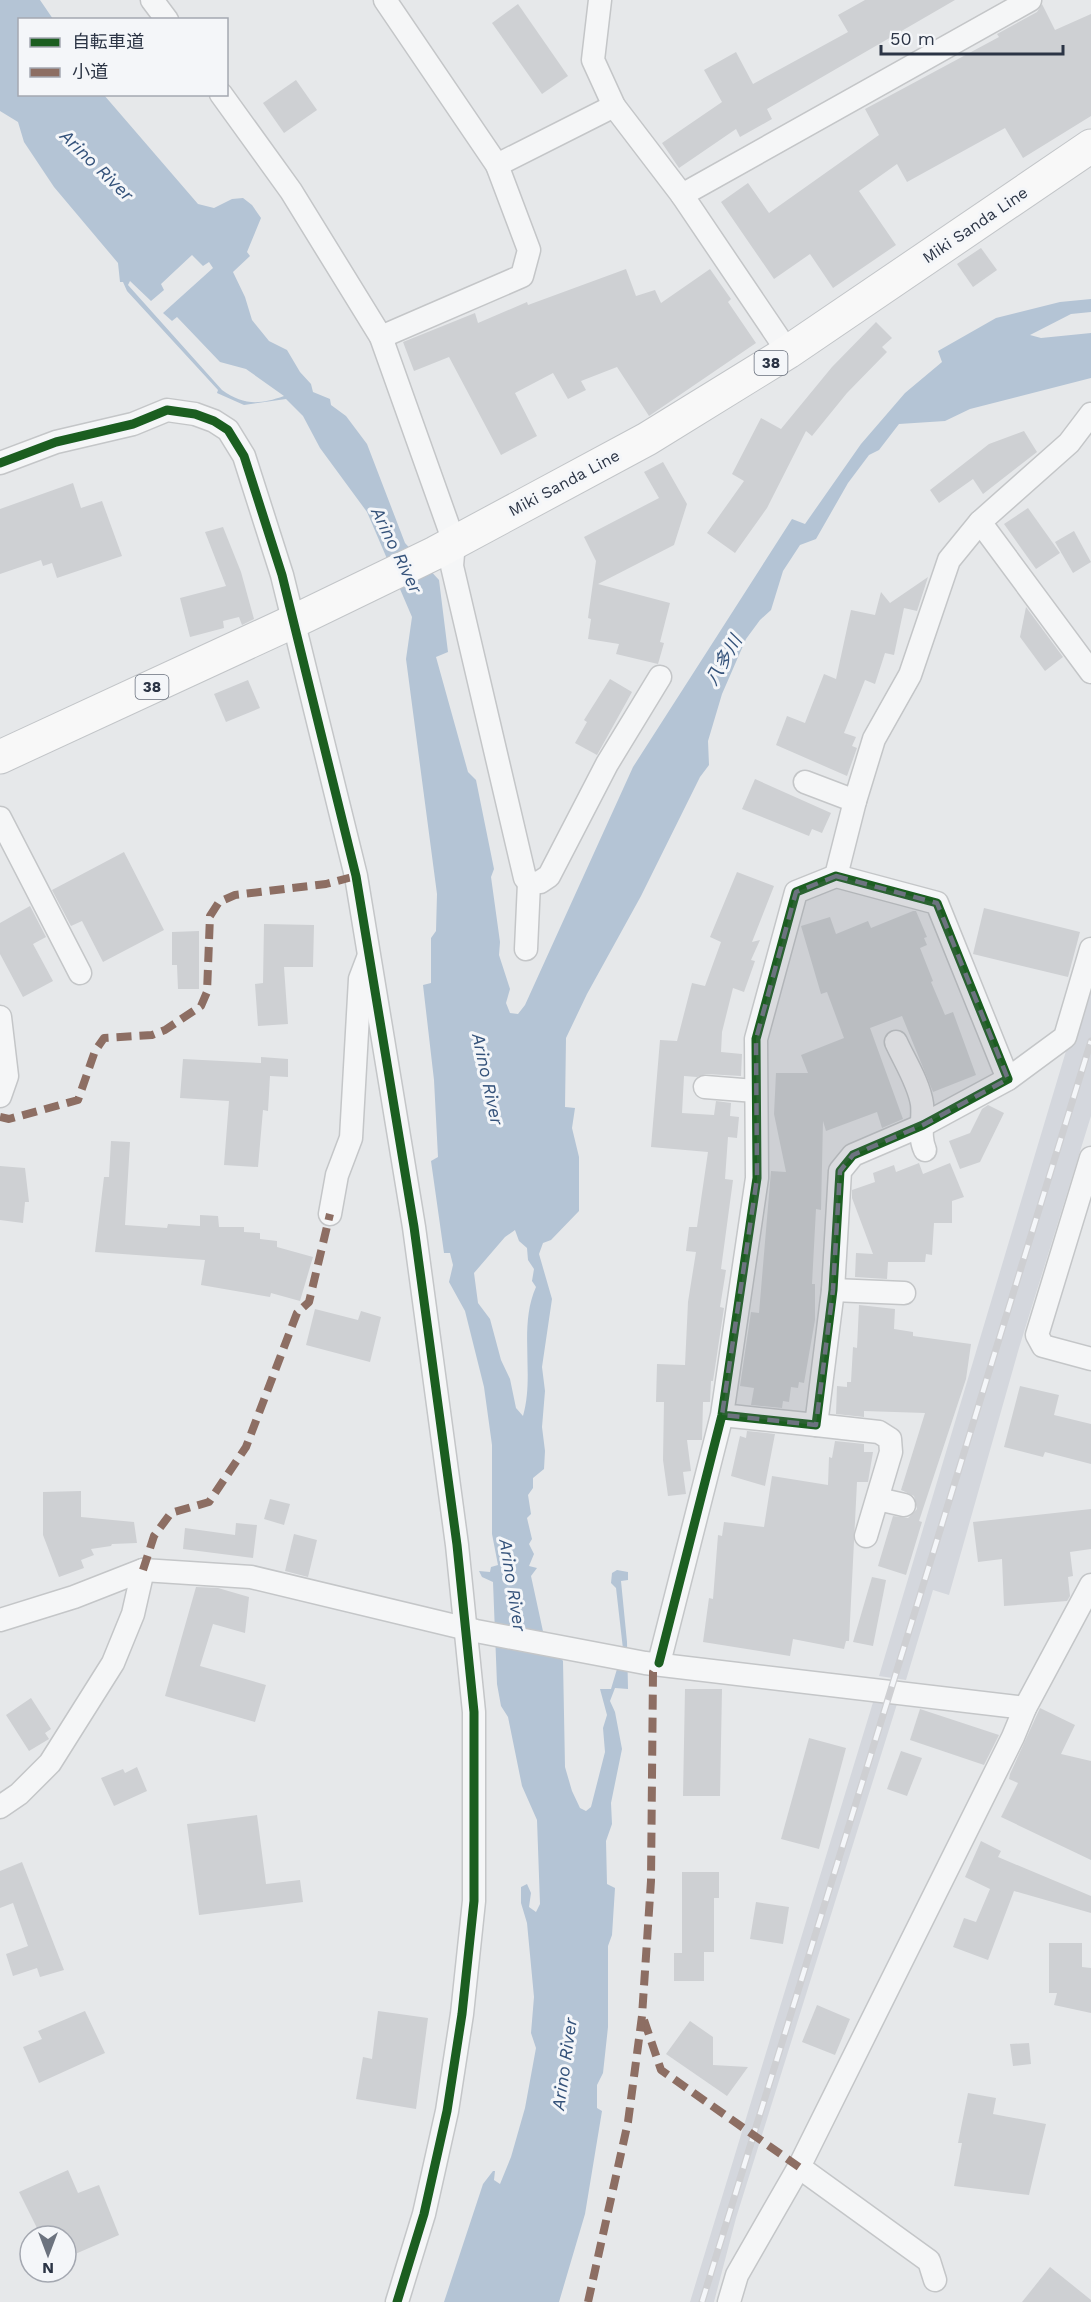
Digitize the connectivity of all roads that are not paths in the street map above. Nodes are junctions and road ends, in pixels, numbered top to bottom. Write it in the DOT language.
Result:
graph roads {
  1 [pos="152,0"];
  2 [pos="386,0"];
  3 [pos="600,0"];
  4 [pos="1030,0"];
  5 [pos="165,18"];
  6 [pos="222,96"];
  7 [pos="614,106"];
  8 [pos="1091,146"];
  9 [pos="497,165"];
  10 [pos="682,195"];
  11 [pos="381,337"];
  12 [pos="788,352"];
  13 [pos="1091,414"];
  14 [pos="0,463"];
  15 [pos="980,522"];
  16 [pos="444,548"];
  17 [pos="298,619"];
  18 [pos="1091,672"];
  19 [pos="660,677"];
  20 [pos="0,757"];
  21 [pos="805,782"];
  22 [pos="855,801"];
  23 [pos="0,818"];
  24 [pos="836,876"];
  25 [pos="529,883"];
  26 [pos="526,949"];
  27 [pos="1091,949"];
  28 [pos="370,954"];
  29 [pos="80,973"];
  30 [pos="0,1017"];
  31 [pos="896,1042"];
  32 [pos="1008,1079"];
  33 [pos="705,1087"];
  34 [pos="755,1091"];
  35 [pos="0,1096"];
  36 [pos="923,1125"];
  37 [pos="925,1150"];
  38 [pos="1091,1158"];
  39 [pos="330,1215"];
  40 [pos="833,1290"];
  41 [pos="904,1293"];
  42 [pos="1091,1359"];
  43 [pos="722,1415"];
  44 [pos="816,1425"];
  45 [pos="878,1499"];
  46 [pos="904,1505"];
  47 [pos="866,1536"];
  48 [pos="143,1570"];
  49 [pos="1091,1585"];
  50 [pos="0,1620"];
  51 [pos="472,1630"];
  52 [pos="652,1663"];
  53 [pos="1024,1708"];
  54 [pos="0,1807"];
  55 [pos="799,2167"];
  56 [pos="935,2280"];
  57 [pos="397,2302"];
  58 [pos="729,2302"];
  1 -- 5 [label="street"];
  2 -- 9 [label="street"];
  3 -- 7 [label="street"];
  4 -- 10 [label="street"];
  6 -- 11 [label="street"];
  7 -- 9 [label="street"];
  7 -- 10 [label="street"];
  8 -- 12 [label="main road, Miki Sanda Line / 38"];
  9 -- 11 [label="street"];
  10 -- 12 [label="street"];
  11 -- 16 [label="street"];
  12 -- 16 [label="main road, Miki Sanda Line / 38"];
  13 -- 15 [label="street"];
  14 -- 17 [label="street"];
  15 -- 18 [label="street"];
  15 -- 22 [label="street"];
  16 -- 17 [label="main road, Miki Sanda Line / 38"];
  16 -- 25 [label="street"];
  17 -- 20 [label="main road, Miki Sanda Line / 38"];
  17 -- 28 [label="street"];
  19 -- 25 [label="street"];
  21 -- 22 [label="street"];
  22 -- 24 [label="street"];
  23 -- 29 [label="street"];
  24 -- 32 [label="street"];
  24 -- 34 [label="street"];
  25 -- 26 [label="street"];
  27 -- 32 [label="street"];
  28 -- 39 [label="street"];
  28 -- 51 [label="street"];
  30 -- 35 [label="street"];
  31 -- 36 [label="street"];
  32 -- 36 [label="street"];
  33 -- 34 [label="street"];
  34 -- 43 [label="street"];
  36 -- 37 [label="street"];
  36 -- 40 [label="street"];
  38 -- 42 [label="street"];
  40 -- 41 [label="street"];
  40 -- 44 [label="street"];
  43 -- 44 [label="street"];
  43 -- 52 [label="street"];
  44 -- 45 [label="street"];
  45 -- 46 [label="street"];
  45 -- 47 [label="street"];
  48 -- 50 [label="street"];
  48 -- 51 [label="street"];
  48 -- 54 [label="street"];
  49 -- 53 [label="street"];
  51 -- 52 [label="street"];
  51 -- 57 [label="street"];
  52 -- 53 [label="street"];
  53 -- 55 [label="street"];
  55 -- 56 [label="street"];
  55 -- 58 [label="street"];
}
